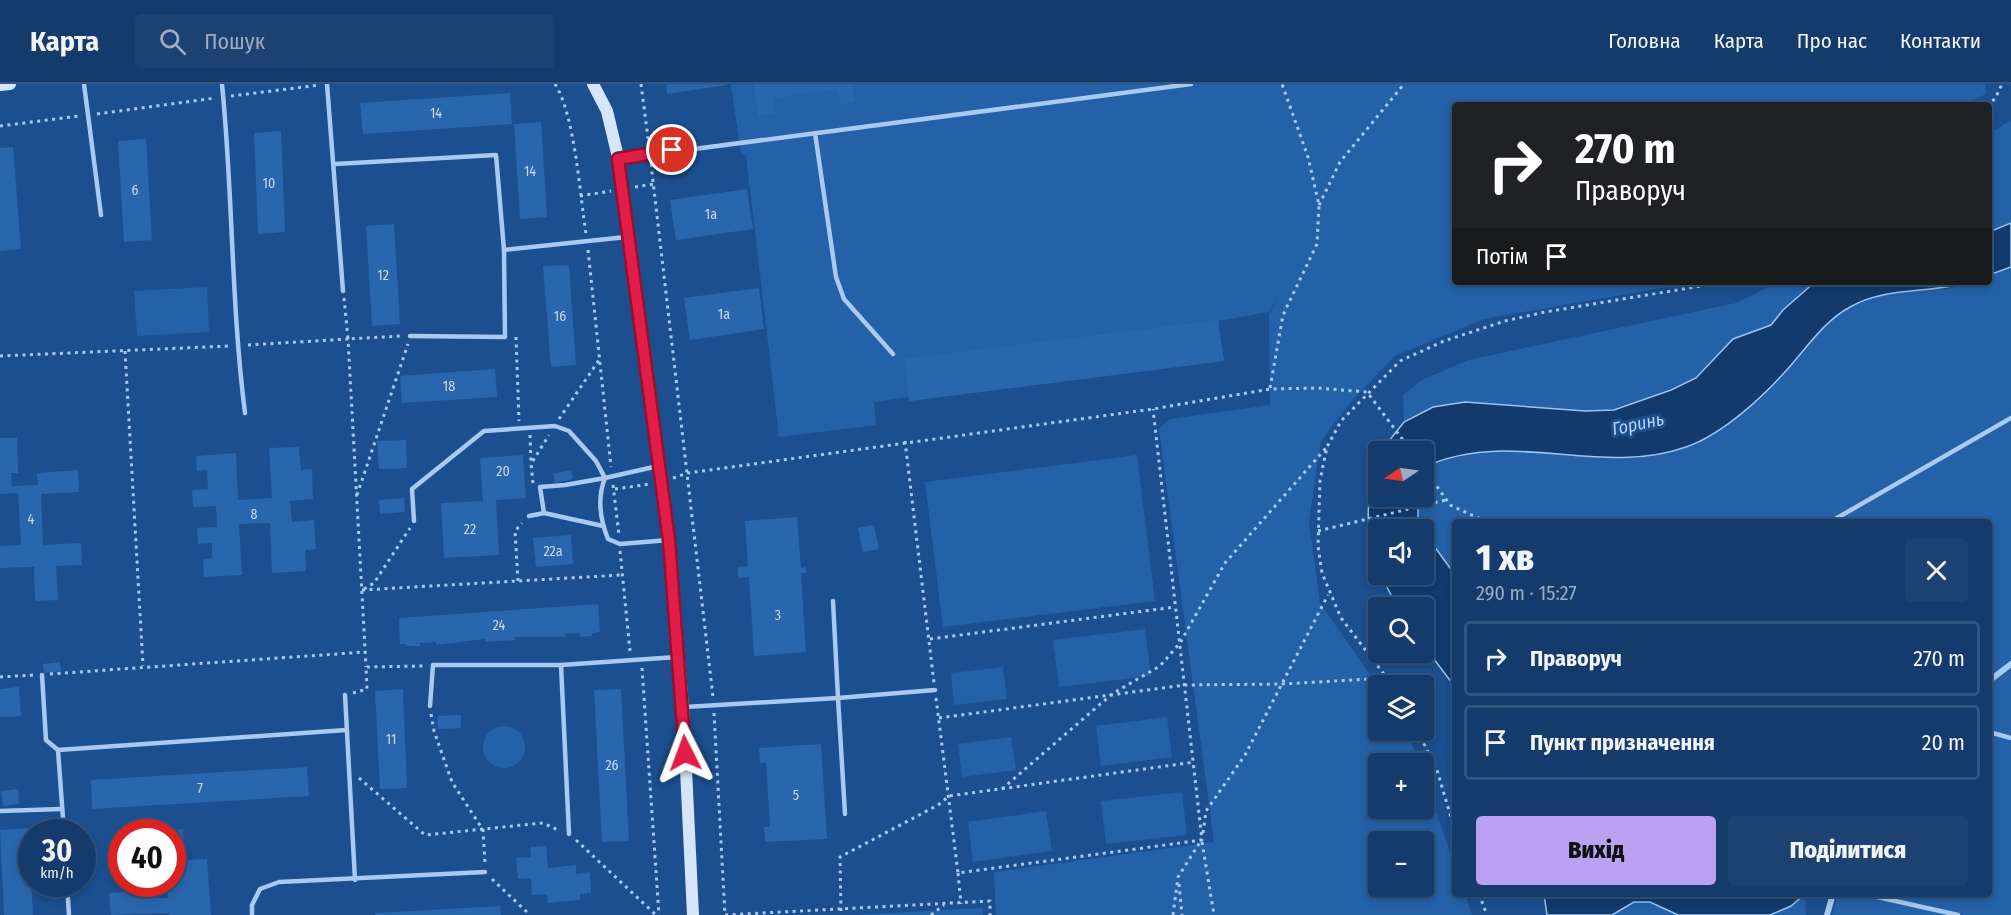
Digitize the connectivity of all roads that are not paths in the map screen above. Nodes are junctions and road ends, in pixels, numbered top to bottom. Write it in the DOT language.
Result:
graph roads {
  1 [pos="10,84"];
  2 [pos="84,84"];
  3 [pos="222,84"];
  4 [pos="327,84"];
  5 [pos="593,84"];
  6 [pos="1191,84"];
  7 [pos="0,85"];
  8 [pos="815,133"];
  9 [pos="618,159"];
  10 [pos="335,164"];
  11 [pos="101,214"];
  12 [pos="629,237"];
  13 [pos="504,250"];
  14 [pos="344,291"];
  15 [pos="410,336"];
  16 [pos="893,354"];
  17 [pos="245,413"];
  18 [pos="2011,418"];
  19 [pos="659,466"];
  20 [pos="605,478"];
  21 [pos="544,513"];
  22 [pos="529,516"];
  23 [pos="1835,519"];
  24 [pos="414,521"];
  25 [pos="603,526"];
  26 [pos="669,540"];
  27 [pos="833,601"];
  28 [pos="679,657"];
  29 [pos="2011,664"];
  30 [pos="561,665"];
  31 [pos="42,675"];
  32 [pos="1992,679"];
  33 [pos="935,690"];
  34 [pos="345,695"];
  35 [pos="838,698"];
  36 [pos="430,706"];
  37 [pos="683,707"];
  38 [pos="346,730"];
  39 [pos="1992,733"];
  40 [pos="2011,738"];
  41 [pos="58,750"];
  42 [pos="62,808"];
  43 [pos="0,811"];
  44 [pos="845,814"];
  45 [pos="63,819"];
  46 [pos="569,834"];
  47 [pos="485,872"];
  48 [pos="355,880"];
  49 [pos="68,897"];
  50 [pos="1832,897"];
  51 [pos="1877,897"];
  52 [pos="69,915"];
  53 [pos="252,915"];
  54 [pos="693,915"];
  55 [pos="1827,915"];
  56 [pos="1958,915"];
  1 -- 7 [label="street"];
  2 -- 11 [label="lane"];
  3 -- 17 [label="lane"];
  4 -- 10 [label="lane"];
  5 -- 9 [label="street"];
  6 -- 8 [label="lane"];
  8 -- 9 [label="lane"];
  8 -- 16 [label="lane"];
  9 -- 12 [label="street"];
  10 -- 13 [label="lane"];
  10 -- 14 [label="lane"];
  12 -- 13 [label="lane"];
  12 -- 19 [label="street"];
  13 -- 15 [label="lane"];
  18 -- 23 [label="lane"];
  19 -- 20 [label="lane"];
  19 -- 26 [label="street"];
  20 -- 21 [label="lane"];
  20 -- 24 [label="lane"];
  20 -- 25 [label="lane"];
  21 -- 22 [label="lane"];
  21 -- 25 [label="lane"];
  25 -- 26 [label="lane"];
  26 -- 28 [label="street"];
  27 -- 35 [label="lane"];
  28 -- 30 [label="lane"];
  28 -- 37 [label="street"];
  29 -- 32 [label="street"];
  30 -- 36 [label="lane"];
  30 -- 46 [label="lane"];
  31 -- 41 [label="lane"];
  33 -- 35 [label="lane"];
  34 -- 38 [label="lane"];
  35 -- 37 [label="lane"];
  35 -- 44 [label="lane"];
  37 -- 54 [label="street"];
  38 -- 41 [label="lane"];
  38 -- 48 [label="lane"];
  39 -- 40 [label="lane"];
  41 -- 42 [label="lane"];
  42 -- 43 [label="lane"];
  42 -- 45 [label="lane"];
  47 -- 48 [label="lane"];
  48 -- 53 [label="lane"];
  49 -- 52 [label="lane"];
  50 -- 55 [label="street"];
  51 -- 56 [label="lane"];
}
